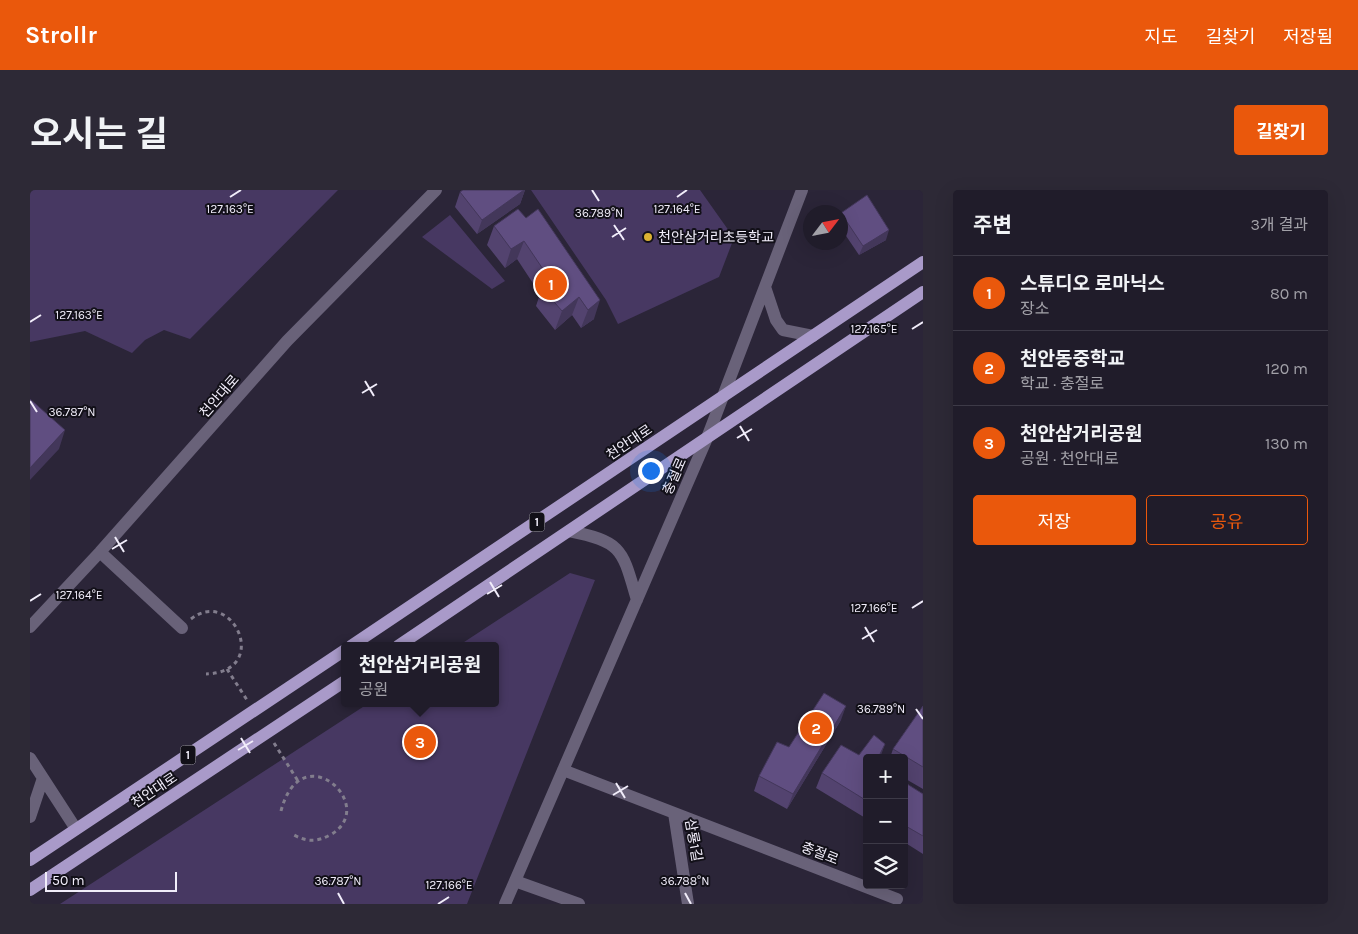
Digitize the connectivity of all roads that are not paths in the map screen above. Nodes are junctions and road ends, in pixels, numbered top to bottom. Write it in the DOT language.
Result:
graph roads {
  1 [pos="436,190"];
  2 [pos="802,190"];
  3 [pos="923,262"];
  4 [pos="765,287"];
  5 [pos="923,292"];
  6 [pos="813,336"];
  7 [pos="722,398"];
  8 [pos="707,438"];
  9 [pos="569,531"];
  10 [pos="100,552"];
  11 [pos="637,600"];
  12 [pos="30,627"];
  13 [pos="182,628"];
  14 [pos="357,642"];
  15 [pos="404,642"];
  16 [pos="341,653"];
  17 [pos="341,684"];
  18 [pos="30,758"];
  19 [pos="563,770"];
  20 [pos="43,778"];
  21 [pos="674,813"];
  22 [pos="30,817"];
  23 [pos="76,829"];
  24 [pos="30,860"];
  25 [pos="515,881"];
  26 [pos="30,890"];
  27 [pos="897,899"];
  28 [pos="689,903"];
  29 [pos="505,904"];
  30 [pos="579,904"];
  1 -- 10 [label="street, 천안대로"];
  2 -- 4 [label="street, 충절로"];
  3 -- 6 [label="main road, 천안대로 / 1"];
  4 -- 6 [label="street"];
  4 -- 7 [label="street, 충절로"];
  5 -- 8 [label="main road, 1"];
  6 -- 7 [label="main road, 천안대로 / 1"];
  7 -- 8 [label="street, 충절로"];
  7 -- 14 [label="main road, 천안대로 / 1"];
  8 -- 9 [label="main road, 1"];
  8 -- 11 [label="street, 충절로"];
  9 -- 11 [label="street"];
  9 -- 15 [label="main road, 1"];
  10 -- 12 [label="street, 천안대로"];
  10 -- 13 [label="street"];
  11 -- 19 [label="street, 충절로"];
  16 -- 23 [label="main road, 천안대로 / 1"];
  17 -- 26 [label="main road, 천안대로 / 1"];
  18 -- 20 [label="street"];
  19 -- 21 [label="street, 충절로"];
  19 -- 25 [label="street, 충절로"];
  20 -- 22 [label="street"];
  20 -- 23 [label="street"];
  21 -- 27 [label="street, 충절로"];
  21 -- 28 [label="street, 삼룡1길"];
  23 -- 24 [label="main road, 천안대로 / 1"];
  25 -- 29 [label="street, 충절로"];
  25 -- 30 [label="street"];
}
